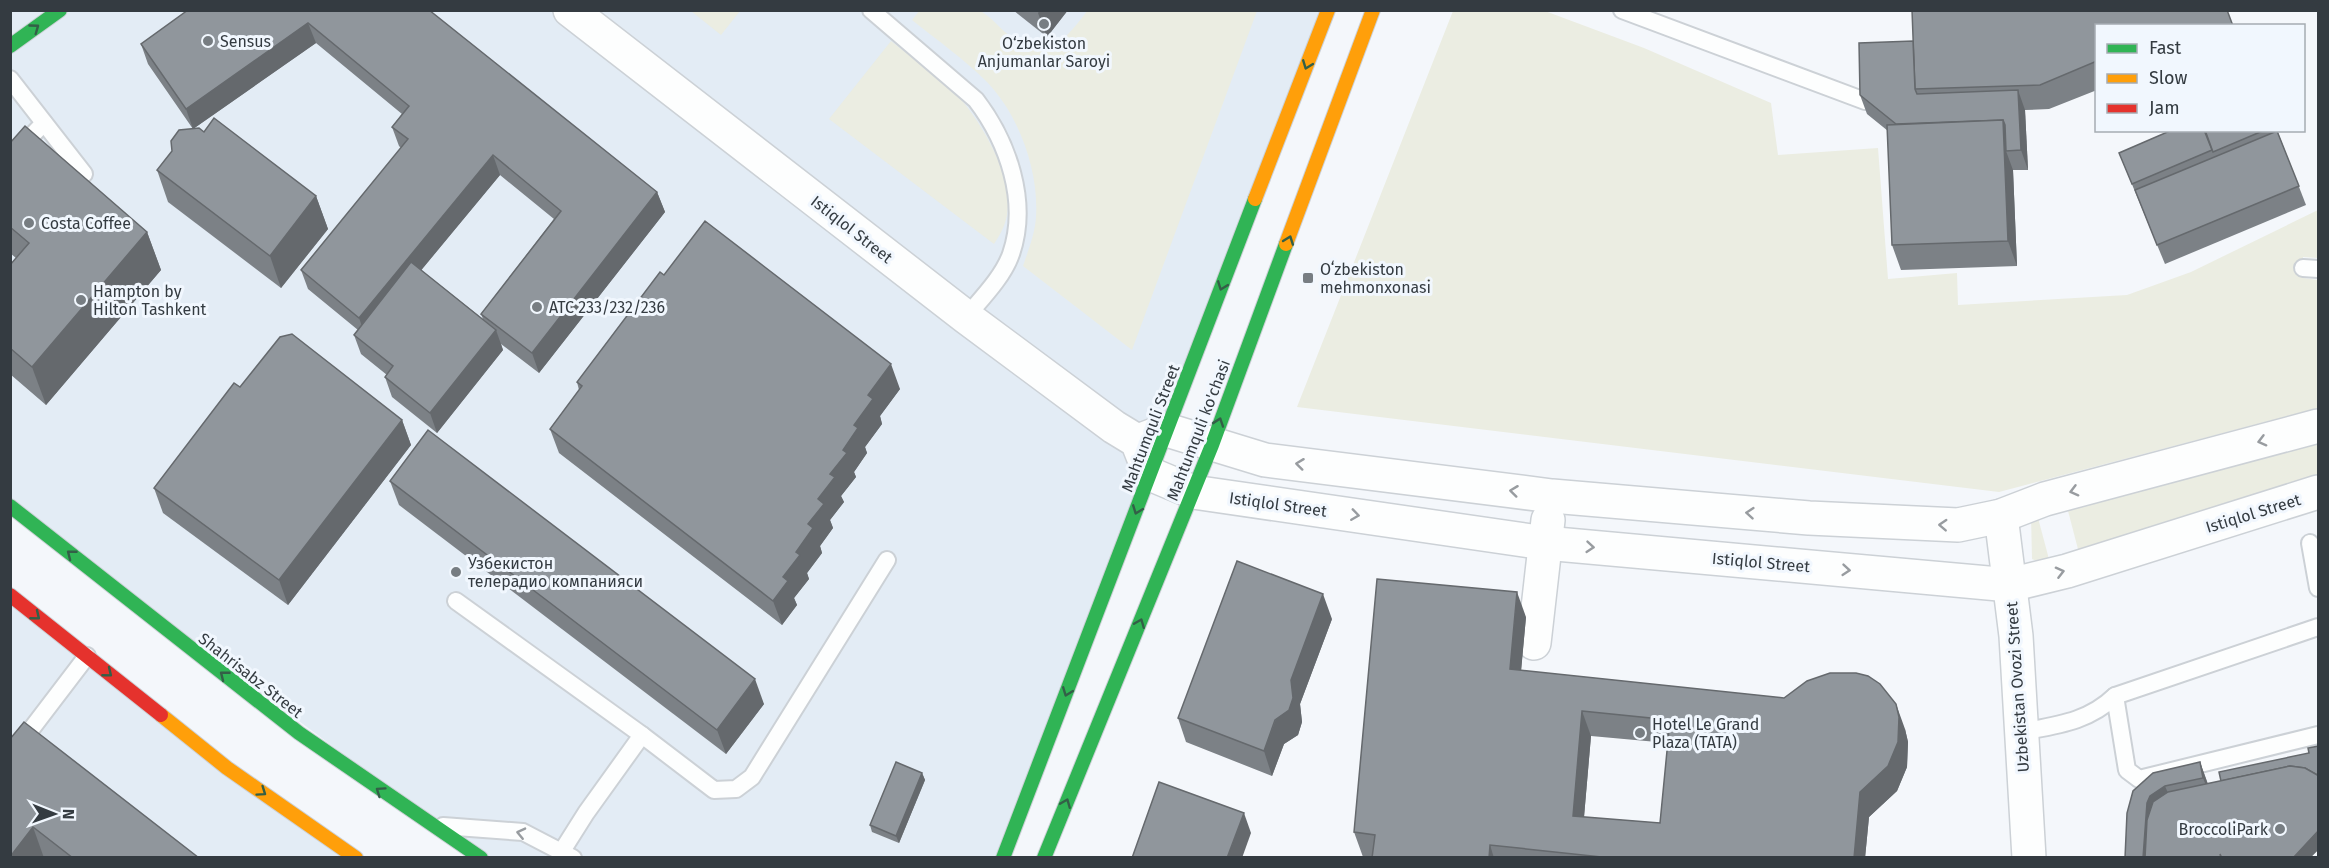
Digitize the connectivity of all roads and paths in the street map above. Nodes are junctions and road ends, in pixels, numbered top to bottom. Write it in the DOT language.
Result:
graph roads {
  1 [pos="60,10"];
  2 [pos="570,10"];
  3 [pos="870,10"];
  4 [pos="1328,10"];
  5 [pos="1373,10"];
  6 [pos="1622,10"];
  7 [pos="10,46"];
  8 [pos="10,79"];
  9 [pos="1865,101"];
  10 [pos="44,123"];
  11 [pos="10,158"];
  12 [pos="84,174"];
  13 [pos="966,317"];
  14 [pos="2319,426"];
  15 [pos="1152,436"];
  16 [pos="1212,445"];
  17 [pos="1150,474"];
  18 [pos="1193,492"];
  19 [pos="2319,492"];
  20 [pos="1552,496"];
  21 [pos="10,506"];
  22 [pos="2001,516"];
  23 [pos="1545,543"];
  24 [pos="2310,543"];
  25 [pos="887,560"];
  26 [pos="2010,585"];
  27 [pos="2319,588"];
  28 [pos="10,595"];
  29 [pos="456,601"];
  30 [pos="2319,627"];
  31 [pos="1534,643"];
  32 [pos="87,656"];
  33 [pos="2115,696"];
  34 [pos="2021,732"];
  35 [pos="642,735"];
  36 [pos="2319,735"];
  37 [pos="10,757"];
  38 [pos="428,825"];
  39 [pos="568,854"];
  40 [pos="356,858"];
  41 [pos="481,858"];
  42 [pos="1004,858"];
  43 [pos="1044,858"];
  44 [pos="2029,858"];
  7 -- 1 [label="main road, one-way"];
  2 -- 13 [label="street, Istiqlol Street"];
  3 -- 13 [label="lane"];
  4 -- 15 [label="main road, Mahtumquli Street, one-way"];
  16 -- 5 [label="main road, Mahtumquli ko'chasi, one-way"];
  6 -- 9 [label="lane"];
  8 -- 10 [label="lane"];
  10 -- 11 [label="lane"];
  10 -- 12 [label="lane"];
  13 -- 15 [label="street, Istiqlol Street"];
  14 -- 22 [label="street, one-way"];
  15 -- 16 [label="street, Istiqlol Street"];
  15 -- 17 [label="street"];
  16 -- 18 [label="main road, Mahtumquli ko'chasi"];
  20 -- 16 [label="street, one-way"];
  17 -- 18 [label="street, Istiqlol Street"];
  17 -- 42 [label="main road, Mahtumquli Street, one-way"];
  18 -- 23 [label="street, Istiqlol Street, one-way"];
  43 -- 18 [label="main road, Mahtumquli ko'chasi, one-way"];
  26 -- 19 [label="street, Istiqlol Street, one-way"];
  22 -- 20 [label="street, one-way"];
  20 -- 23 [label="street"];
  38 -- 21 [label="main road, Shahrisabz Street, one-way"];
  22 -- 26 [label="street, Uzbekistan Ovozi Street"];
  23 -- 26 [label="street, Istiqlol Street, one-way"];
  23 -- 31 [label="street"];
  24 -- 27 [label="lane"];
  25 -- 35 [label="lane"];
  26 -- 34 [label="street, Uzbekistan Ovozi Street"];
  28 -- 32 [label="main road, one-way"];
  29 -- 35 [label="lane"];
  30 -- 33 [label="lane"];
  32 -- 37 [label="lane"];
  32 -- 40 [label="main road, one-way"];
  33 -- 34 [label="lane"];
  33 -- 36 [label="lane"];
  34 -- 44 [label="street, Uzbekistan Ovozi Street"];
  35 -- 39 [label="lane"];
  39 -- 38 [label="lane, one-way"];
  38 -- 41 [label="main road, Shahrisabz Street"];
}
